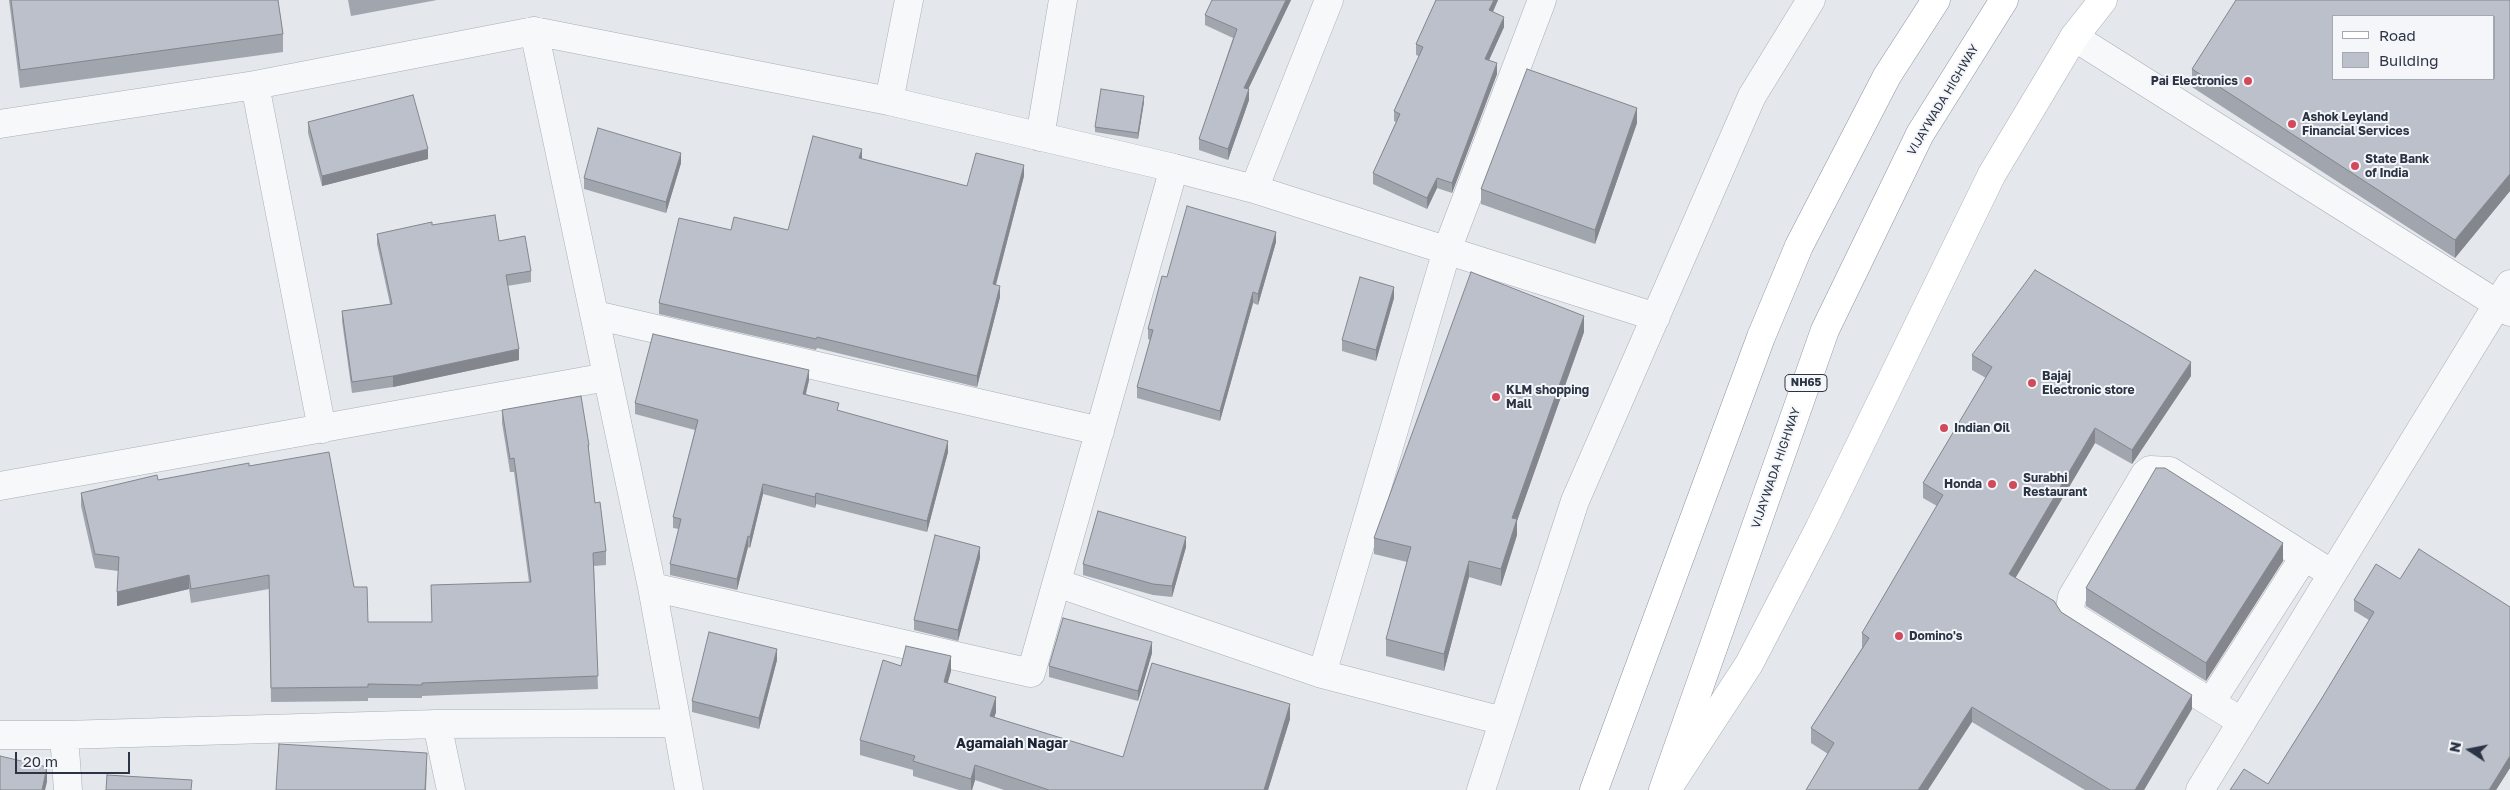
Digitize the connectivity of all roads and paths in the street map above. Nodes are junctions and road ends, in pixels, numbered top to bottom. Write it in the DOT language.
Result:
graph roads {
  1 [pos="909,0"];
  2 [pos="1063,0"];
  3 [pos="1329,0"];
  4 [pos="1542,0"];
  5 [pos="1811,0"];
  6 [pos="1936,0"];
  7 [pos="2004,0"];
  8 [pos="2103,0"];
  9 [pos="534,31"];
  10 [pos="2074,37"];
  11 [pos="255,85"];
  12 [pos="889,101"];
  13 [pos="0,124"];
  14 [pos="1040,137"];
  15 [pos="1174,168"];
  16 [pos="1254,189"];
  17 [pos="1447,250"];
  18 [pos="2506,300"];
  19 [pos="594,315"];
  20 [pos="1656,317"];
  21 [pos="607,377"];
  22 [pos="322,429"];
  23 [pos="1100,431"];
  24 [pos="0,486"];
  25 [pos="2304,556"];
  26 [pos="2332,574"];
  27 [pos="1056,583"];
  28 [pos="652,587"];
  29 [pos="1322,674"];
  30 [pos="2211,702"];
  31 [pos="1504,721"];
  32 [pos="2242,722"];
  33 [pos="677,723"];
  34 [pos="437,724"];
  35 [pos="0,735"];
  36 [pos="64,736"];
  37 [pos="68,790"];
  38 [pos="451,790"];
  39 [pos="689,790"];
  40 [pos="1481,790"];
  41 [pos="1594,790"];
  42 [pos="1665,790"];
  43 [pos="2200,790"];
  1 -- 12 [label="street"];
  2 -- 14 [label="street"];
  3 -- 16 [label="street"];
  4 -- 17 [label="street"];
  5 -- 20 [label="street"];
  6 -- 41 [label="main road"];
  7 -- 42 [label="main road, VIJAYWADA HIGHWAY / NH65"];
  8 -- 10 [label="main road"];
  9 -- 11 [label="street"];
  9 -- 12 [label="street"];
  9 -- 19 [label="street"];
  10 -- 18 [label="street"];
  10 -- 42 [label="main road"];
  11 -- 13 [label="street"];
  11 -- 22 [label="street"];
  12 -- 14 [label="street"];
  14 -- 15 [label="street"];
  15 -- 16 [label="street"];
  15 -- 23 [label="street"];
  16 -- 17 [label="street"];
  17 -- 20 [label="street"];
  17 -- 29 [label="street"];
  18 -- 26 [label="street"];
  19 -- 21 [label="street"];
  19 -- 23 [label="street"];
  20 -- 31 [label="street"];
  21 -- 22 [label="street"];
  21 -- 28 [label="street"];
  22 -- 24 [label="street"];
  23 -- 27 [label="street"];
  25 -- 26 [label="street"];
  25 -- 30 [label="street"];
  25 -- 30 [label="street"];
  26 -- 32 [label="street"];
  27 -- 28 [label="street"];
  27 -- 29 [label="street"];
  28 -- 33 [label="street"];
  29 -- 31 [label="street"];
  30 -- 32 [label="street"];
  31 -- 40 [label="street"];
  32 -- 43 [label="street"];
  33 -- 34 [label="street"];
  33 -- 39 [label="street"];
  34 -- 36 [label="street"];
  34 -- 38 [label="street"];
  35 -- 36 [label="street"];
  36 -- 37 [label="street"];
}
